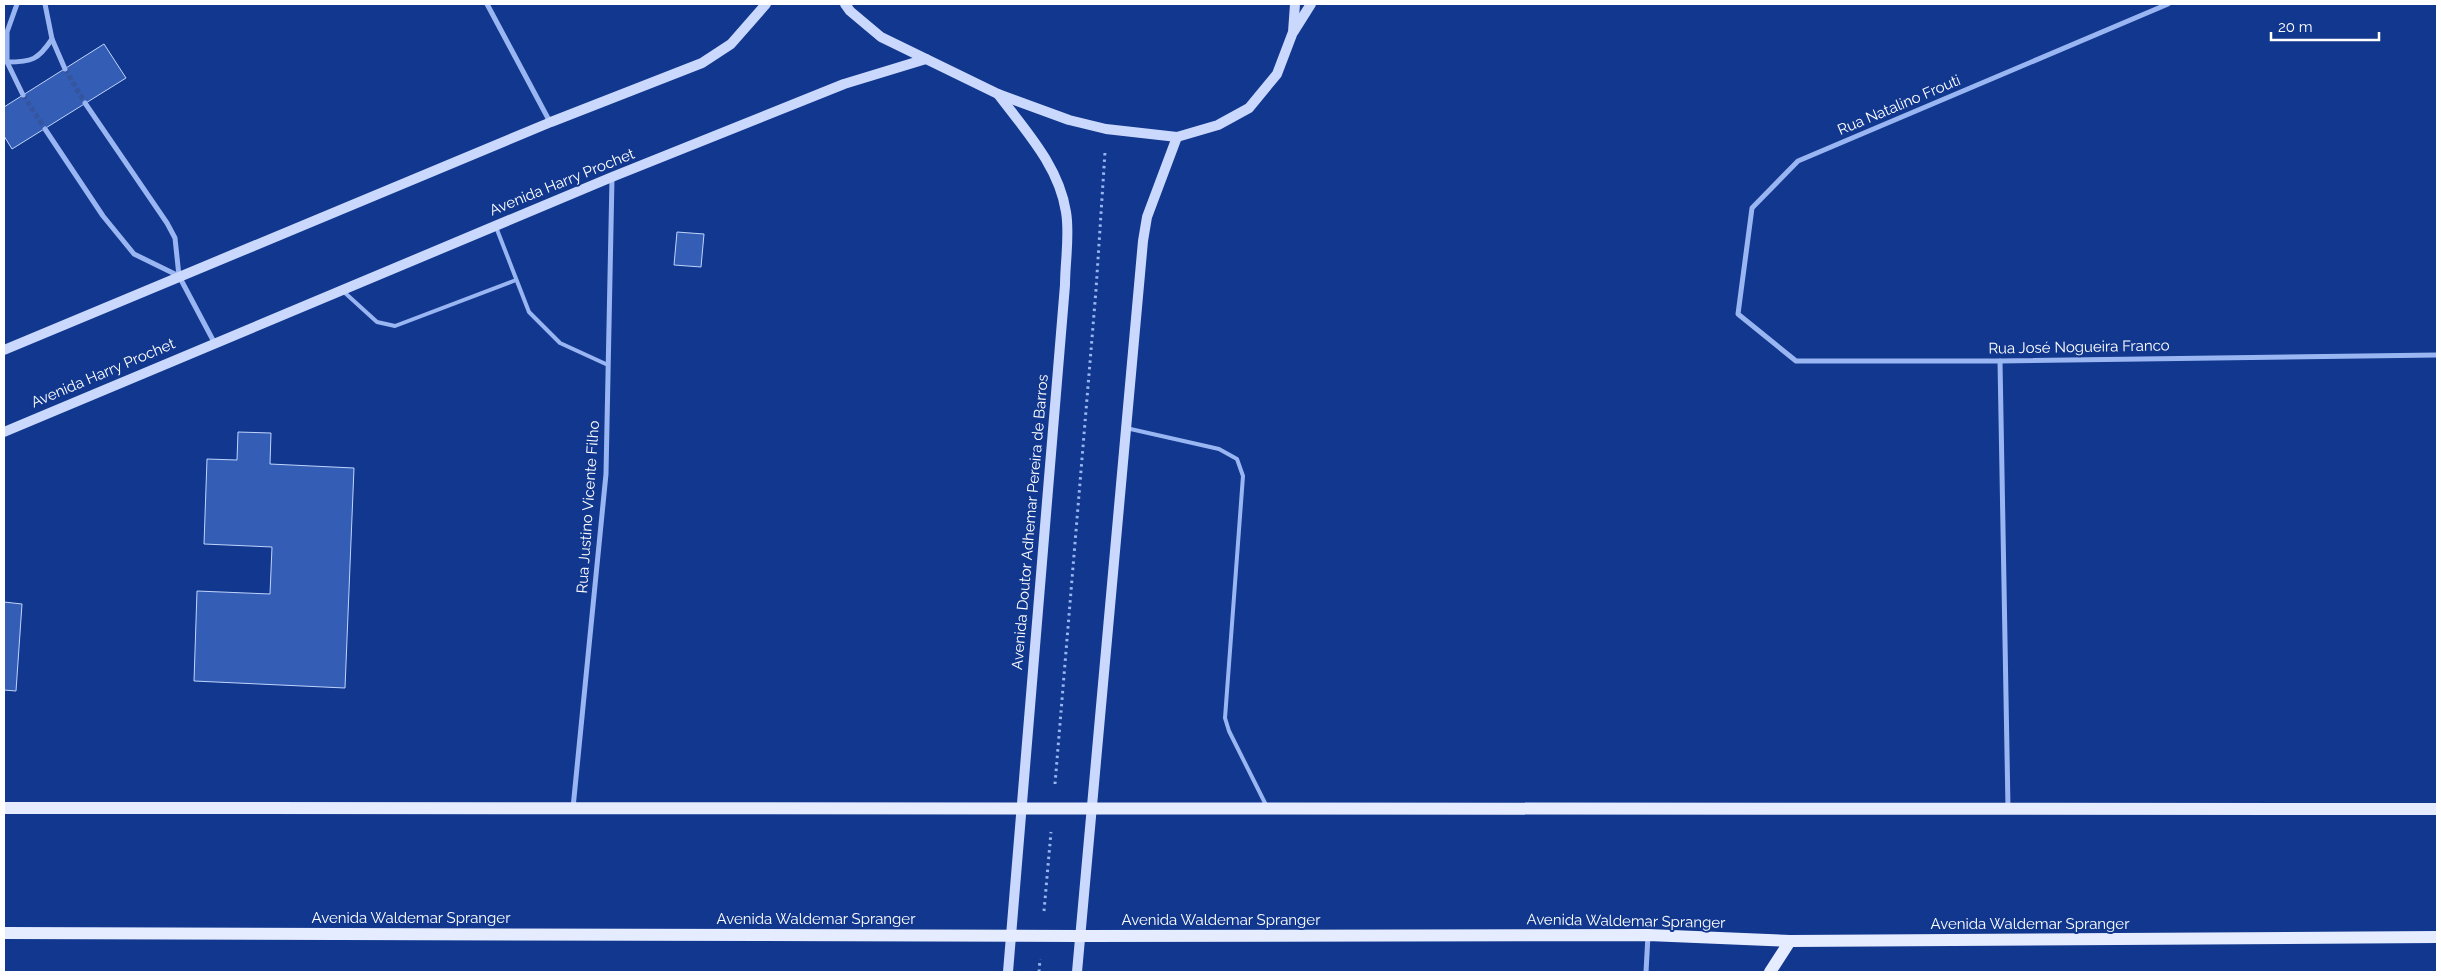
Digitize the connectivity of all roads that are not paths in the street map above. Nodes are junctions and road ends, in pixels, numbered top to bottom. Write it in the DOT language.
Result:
graph roads {
  1 [pos="17,4"];
  2 [pos="45,4"];
  3 [pos="487,4"];
  4 [pos="766,4"];
  5 [pos="845,4"];
  6 [pos="1295,4"];
  7 [pos="1311,4"];
  8 [pos="2168,4"];
  9 [pos="1293,32"];
  10 [pos="52,39"];
  11 [pos="926,59"];
  12 [pos="7,62"];
  13 [pos="65,69"];
  14 [pos="998,94"];
  15 [pos="23,95"];
  16 [pos="85,103"];
  17 [pos="551,122"];
  18 [pos="44,129"];
  19 [pos="1178,136"];
  20 [pos="612,177"];
  21 [pos="495,225"];
  22 [pos="179,276"];
  23 [pos="516,280"];
  24 [pos="341,290"];
  25 [pos="1738,314"];
  26 [pos="214,342"];
  27 [pos="4,350"];
  28 [pos="2437,355"];
  29 [pos="2000,361"];
  30 [pos="608,365"];
  31 [pos="1126,428"];
  32 [pos="4,432"];
  33 [pos="1091,807"];
  34 [pos="1267,807"];
  35 [pos="4,808"];
  36 [pos="573,808"];
  37 [pos="1020,808"];
  38 [pos="2008,809"];
  39 [pos="2437,809"];
  40 [pos="4,933"];
  41 [pos="1012,935"];
  42 [pos="1648,935"];
  43 [pos="1080,936"];
  44 [pos="2437,937"];
  45 [pos="1790,941"];
  46 [pos="1008,972"];
  47 [pos="1078,972"];
  48 [pos="1646,972"];
  49 [pos="1770,972"];
  1 -- 12 [label="street"];
  2 -- 10 [label="street"];
  3 -- 17 [label="street"];
  4 -- 17 [label="street"];
  5 -- 11 [label="street"];
  6 -- 9 [label="street"];
  7 -- 9 [label="street"];
  8 -- 25 [label="street, Rua Natalino Frouti"];
  9 -- 19 [label="street"];
  10 -- 12 [label="street"];
  10 -- 13 [label="street"];
  11 -- 14 [label="street"];
  11 -- 20 [label="street, Avenida Harry Prochet"];
  12 -- 15 [label="street"];
  14 -- 19 [label="street"];
  14 -- 37 [label="street, Avenida Doutor Adhemar Pereira de Barros"];
  16 -- 22 [label="street"];
  17 -- 22 [label="street"];
  18 -- 22 [label="street"];
  19 -- 31 [label="street"];
  20 -- 21 [label="street, Avenida Harry Prochet"];
  20 -- 30 [label="street, Rua Justino Vicente Filho"];
  21 -- 23 [label="lane"];
  21 -- 24 [label="street, Avenida Harry Prochet"];
  22 -- 26 [label="street"];
  22 -- 27 [label="street"];
  23 -- 24 [label="lane"];
  23 -- 30 [label="lane"];
  24 -- 26 [label="street, Avenida Harry Prochet"];
  25 -- 29 [label="street, Rua José Nogueira Franco"];
  26 -- 32 [label="street, Avenida Harry Prochet"];
  28 -- 29 [label="street, Rua José Nogueira Franco"];
  29 -- 38 [label="street"];
  30 -- 36 [label="street, Rua Justino Vicente Filho"];
  31 -- 33 [label="street"];
  31 -- 34 [label="lane"];
  33 -- 34 [label="main road"];
  33 -- 37 [label="main road"];
  33 -- 43 [label="street"];
  34 -- 38 [label="main road"];
  35 -- 36 [label="main road"];
  36 -- 37 [label="main road"];
  37 -- 41 [label="street, Avenida Doutor Adhemar Pereira de Barros"];
  38 -- 39 [label="main road"];
  40 -- 41 [label="main road, Avenida Waldemar Spranger"];
  41 -- 43 [label="main road, Avenida Waldemar Spranger"];
  41 -- 46 [label="street, Avenida Doutor Adhemar Pereira de Barros"];
  42 -- 43 [label="main road, Avenida Waldemar Spranger"];
  42 -- 45 [label="main road, Avenida Waldemar Spranger"];
  42 -- 48 [label="street"];
  43 -- 47 [label="street"];
  44 -- 45 [label="main road, Avenida Waldemar Spranger"];
  45 -- 49 [label="main road"];
}
